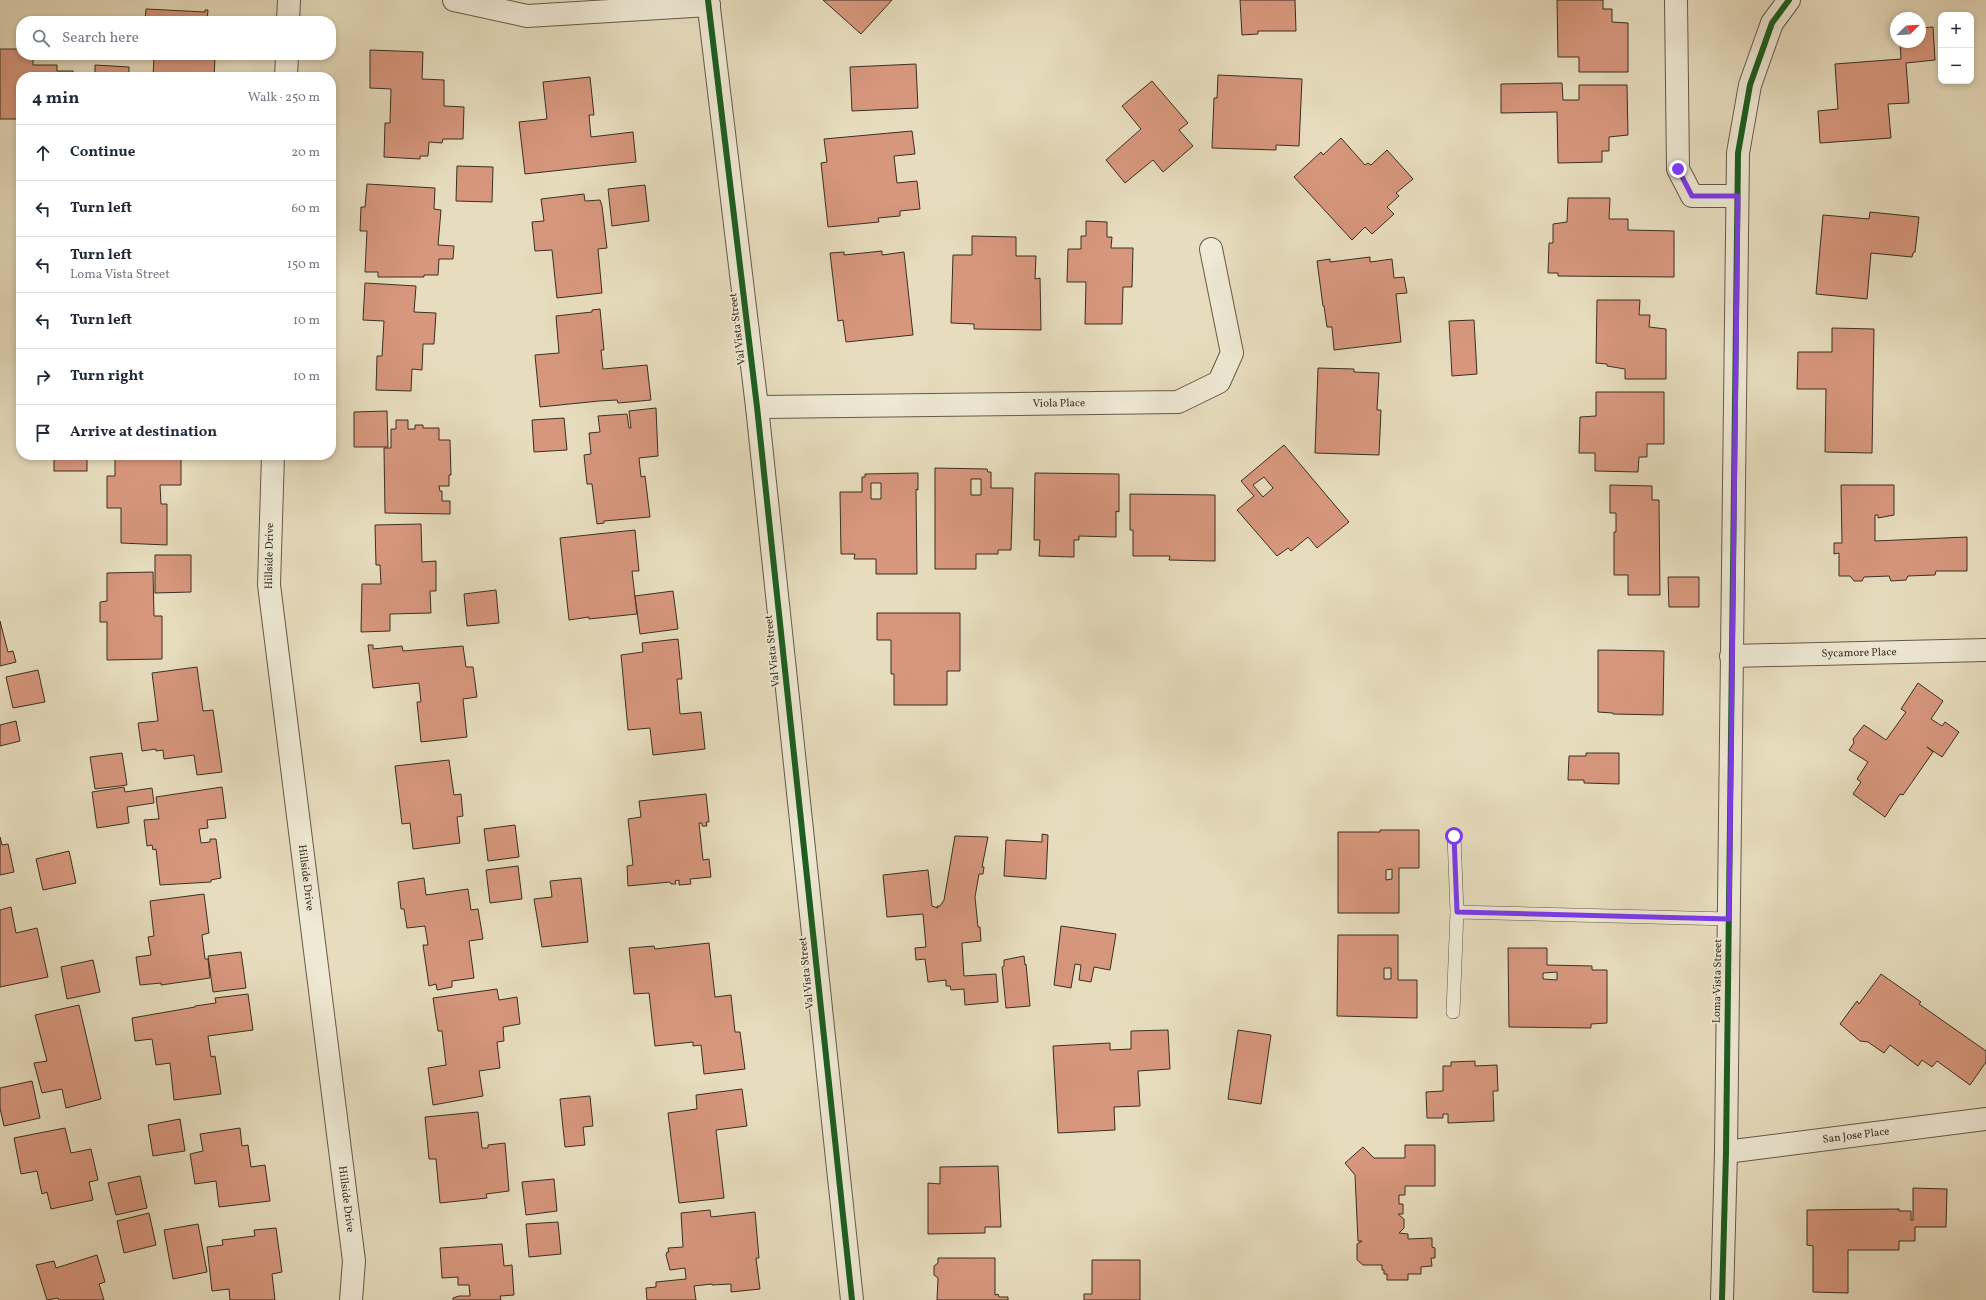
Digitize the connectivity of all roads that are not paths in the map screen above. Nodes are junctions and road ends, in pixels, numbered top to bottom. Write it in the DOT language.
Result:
graph roads {
  1 [pos="289,0"];
  2 [pos="454,0"];
  3 [pos="1676,0"];
  4 [pos="1789,0"];
  5 [pos="709,2"];
  6 [pos="288,16"];
  7 [pos="287,60"];
  8 [pos="286,72"];
  9 [pos="1738,196"];
  10 [pos="1210,249"];
  11 [pos="757,407"];
  12 [pos="273,460"];
  13 [pos="1986,650"];
  14 [pos="1731,656"];
  15 [pos="1454,836"];
  16 [pos="1457,912"];
  17 [pos="1729,919"];
  18 [pos="1453,1012"];
  19 [pos="1986,1119"];
  20 [pos="1726,1152"];
  21 [pos="352,1300"];
  22 [pos="852,1300"];
  23 [pos="1722,1300"];
  1 -- 6 [label="street"];
  2 -- 5 [label="street"];
  3 -- 9 [label="street"];
  4 -- 9 [label="street, Loma Vista Street"];
  5 -- 11 [label="street, Val Vista Street"];
  7 -- 8 [label="street"];
  9 -- 14 [label="street, Loma Vista Street"];
  10 -- 11 [label="street, Viola Place"];
  11 -- 22 [label="street, Val Vista Street"];
  12 -- 21 [label="street, Hillside Drive"];
  13 -- 14 [label="street, Sycamore Place"];
  14 -- 17 [label="street, Loma Vista Street"];
  15 -- 16 [label="lane"];
  16 -- 17 [label="lane"];
  16 -- 18 [label="lane"];
  17 -- 20 [label="street, Loma Vista Street"];
  19 -- 20 [label="street, San Jose Place"];
  20 -- 23 [label="street, Loma Vista Street"];
}
